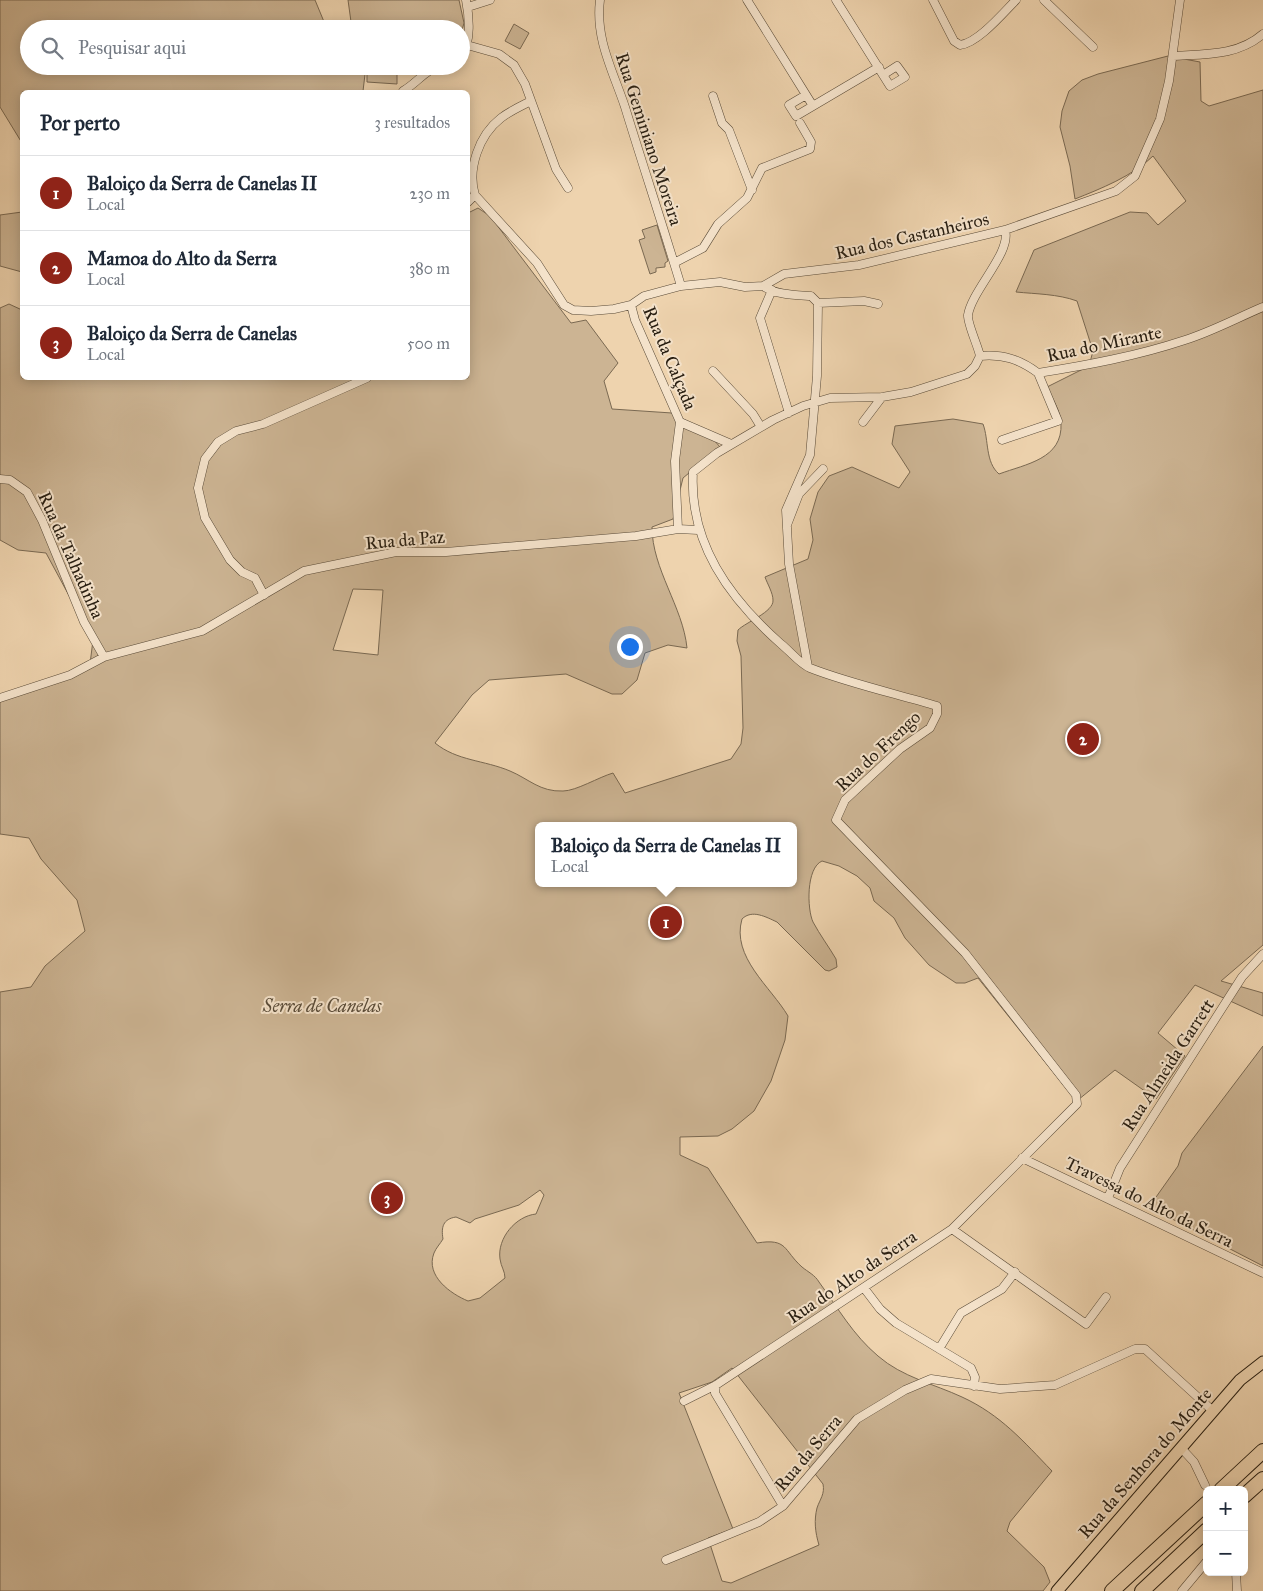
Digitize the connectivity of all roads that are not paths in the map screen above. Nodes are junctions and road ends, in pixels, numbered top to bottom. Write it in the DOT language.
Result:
graph roads {
  1 [pos="490,0"];
  2 [pos="600,0"];
  3 [pos="747,0"];
  4 [pos="836,0"];
  5 [pos="933,0"];
  6 [pos="1016,0"];
  7 [pos="1044,0"];
  8 [pos="1180,0"];
  9 [pos="467,3"];
  10 [pos="467,20"];
  11 [pos="1263,34"];
  12 [pos="470,46"];
  13 [pos="1093,47"];
  14 [pos="1173,56"];
  15 [pos="879,67"];
  16 [pos="422,75"];
  17 [pos="884,75"];
  18 [pos="404,90"];
  19 [pos="806,95"];
  20 [pos="714,96"];
  21 [pos="531,101"];
  22 [pos="813,106"];
  23 [pos="798,120"];
  24 [pos="568,188"];
  25 [pos="752,190"];
  26 [pos="475,195"];
  27 [pos="470,200"];
  28 [pos="1005,230"];
  29 [pos="674,263"];
  30 [pos="681,286"];
  31 [pos="763,286"];
  32 [pos="772,290"];
  33 [pos="818,303"];
  34 [pos="878,304"];
  35 [pos="631,305"];
  36 [pos="1263,307"];
  37 [pos="980,356"];
  38 [pos="712,372"];
  39 [pos="1038,373"];
  40 [pos="362,380"];
  41 [pos="882,397"];
  42 [pos="814,403"];
  43 [pos="788,413"];
  44 [pos="680,422"];
  45 [pos="863,422"];
  46 [pos="761,427"];
  47 [pos="1002,440"];
  48 [pos="731,444"];
  49 [pos="823,470"];
  50 [pos="0,479"];
  51 [pos="786,526"];
  52 [pos="678,529"];
  53 [pos="698,530"];
  54 [pos="264,594"];
  55 [pos="104,657"];
  56 [pos="808,667"];
  57 [pos="0,698"];
  58 [pos="1263,954"];
  59 [pos="1022,1158"];
  60 [pos="1108,1198"];
  61 [pos="952,1229"];
  62 [pos="1015,1272"];
  63 [pos="1263,1273"];
  64 [pos="864,1288"];
  65 [pos="1106,1297"];
  66 [pos="939,1349"];
  67 [pos="1263,1362"];
  68 [pos="716,1385"];
  69 [pos="974,1386"];
  70 [pos="684,1401"];
  71 [pos="1213,1412"];
  72 [pos="1182,1449"];
  73 [pos="1263,1451"];
  74 [pos="1263,1479"];
  75 [pos="1205,1485"];
  76 [pos="1225,1486"];
  77 [pos="1248,1492"];
  78 [pos="782,1506"];
  79 [pos="1203,1507"];
  80 [pos="1206,1531"];
  81 [pos="666,1560"];
  82 [pos="1203,1566"];
  83 [pos="1236,1576"];
  84 [pos="1057,1591"];
  85 [pos="1112,1591"];
  86 [pos="1142,1591"];
  87 [pos="1182,1591"];
  88 [pos="1237,1591"];
  1 -- 9 [label="street"];
  2 -- 29 [label="street, Rua Geminiano Moreira"];
  3 -- 19 [label="street"];
  4 -- 15 [label="street"];
  5 -- 6 [label="street"];
  7 -- 13 [label="street"];
  8 -- 14 [label="street, Rua dos Castanheiros"];
  9 -- 10 [label="street"];
  11 -- 14 [label="street"];
  12 -- 21 [label="street"];
  14 -- 28 [label="street, Rua dos Castanheiros"];
  15 -- 17 [label="street"];
  15 -- 22 [label="street"];
  16 -- 18 [label="street"];
  19 -- 22 [label="street"];
  19 -- 23 [label="street"];
  20 -- 25 [label="street"];
  21 -- 24 [label="street"];
  21 -- 26 [label="street"];
  22 -- 23 [label="street"];
  23 -- 25 [label="street"];
  25 -- 29 [label="street"];
  26 -- 27 [label="street"];
  26 -- 35 [label="street"];
  28 -- 31 [label="street, Rua dos Castanheiros"];
  28 -- 37 [label="street"];
  29 -- 30 [label="street, Rua Geminiano Moreira"];
  30 -- 31 [label="street, Rua dos Castanheiros"];
  30 -- 35 [label="street, Rua da Calçada"];
  31 -- 32 [label="street"];
  32 -- 33 [label="street"];
  32 -- 43 [label="street"];
  33 -- 34 [label="street"];
  33 -- 42 [label="street"];
  35 -- 44 [label="street, Rua da Calçada"];
  36 -- 39 [label="street, Rua do Mirante"];
  37 -- 39 [label="street, Rua do Mirante"];
  37 -- 41 [label="street, Rua do Frengo"];
  38 -- 46 [label="street"];
  39 -- 47 [label="street"];
  40 -- 54 [label="street"];
  41 -- 42 [label="street, Rua do Frengo"];
  41 -- 45 [label="street"];
  42 -- 43 [label="street, Rua do Frengo"];
  42 -- 51 [label="street"];
  43 -- 46 [label="street, Rua do Frengo"];
  44 -- 48 [label="street, Rua da Calçada"];
  44 -- 52 [label="street"];
  46 -- 48 [label="street, Rua do Frengo"];
  48 -- 53 [label="street, Rua do Frengo"];
  49 -- 51 [label="street"];
  50 -- 55 [label="street, Rua da Talhadinha"];
  51 -- 56 [label="street"];
  52 -- 53 [label="street, Rua da Paz"];
  52 -- 54 [label="street, Rua da Paz"];
  53 -- 56 [label="street, Rua do Frengo"];
  54 -- 55 [label="street, Rua da Paz"];
  55 -- 57 [label="street, Rua da Paz"];
  56 -- 59 [label="street, Rua do Frengo"];
  58 -- 60 [label="street, Rua Almeida Garrett"];
  59 -- 60 [label="street, Travessa do Alto da Serra"];
  59 -- 61 [label="street, Rua do Alto da Serra"];
  60 -- 63 [label="street, Travessa do Alto da Serra"];
  61 -- 62 [label="street"];
  61 -- 64 [label="street, Rua do Alto da Serra"];
  62 -- 65 [label="street"];
  62 -- 66 [label="street"];
  64 -- 66 [label="street"];
  64 -- 68 [label="street, Rua do Alto da Serra"];
  66 -- 69 [label="street"];
  67 -- 71 [label="main road, Rua da Senhora do Monte"];
  68 -- 70 [label="street, Rua do Alto da Serra"];
  68 -- 78 [label="street"];
  69 -- 71 [label="street, Rua da Serra"];
  69 -- 78 [label="street, Rua da Serra"];
  71 -- 72 [label="main road, Rua da Senhora do Monte"];
  72 -- 75 [label="street"];
  72 -- 84 [label="main road, Rua da Senhora do Monte"];
  73 -- 76 [label="highway"];
  74 -- 77 [label="highway"];
  78 -- 81 [label="street, Rua da Serra"];
  79 -- 85 [label="highway"];
  80 -- 86 [label="highway"];
  82 -- 87 [label="street"];
  83 -- 88 [label="street"];
}
